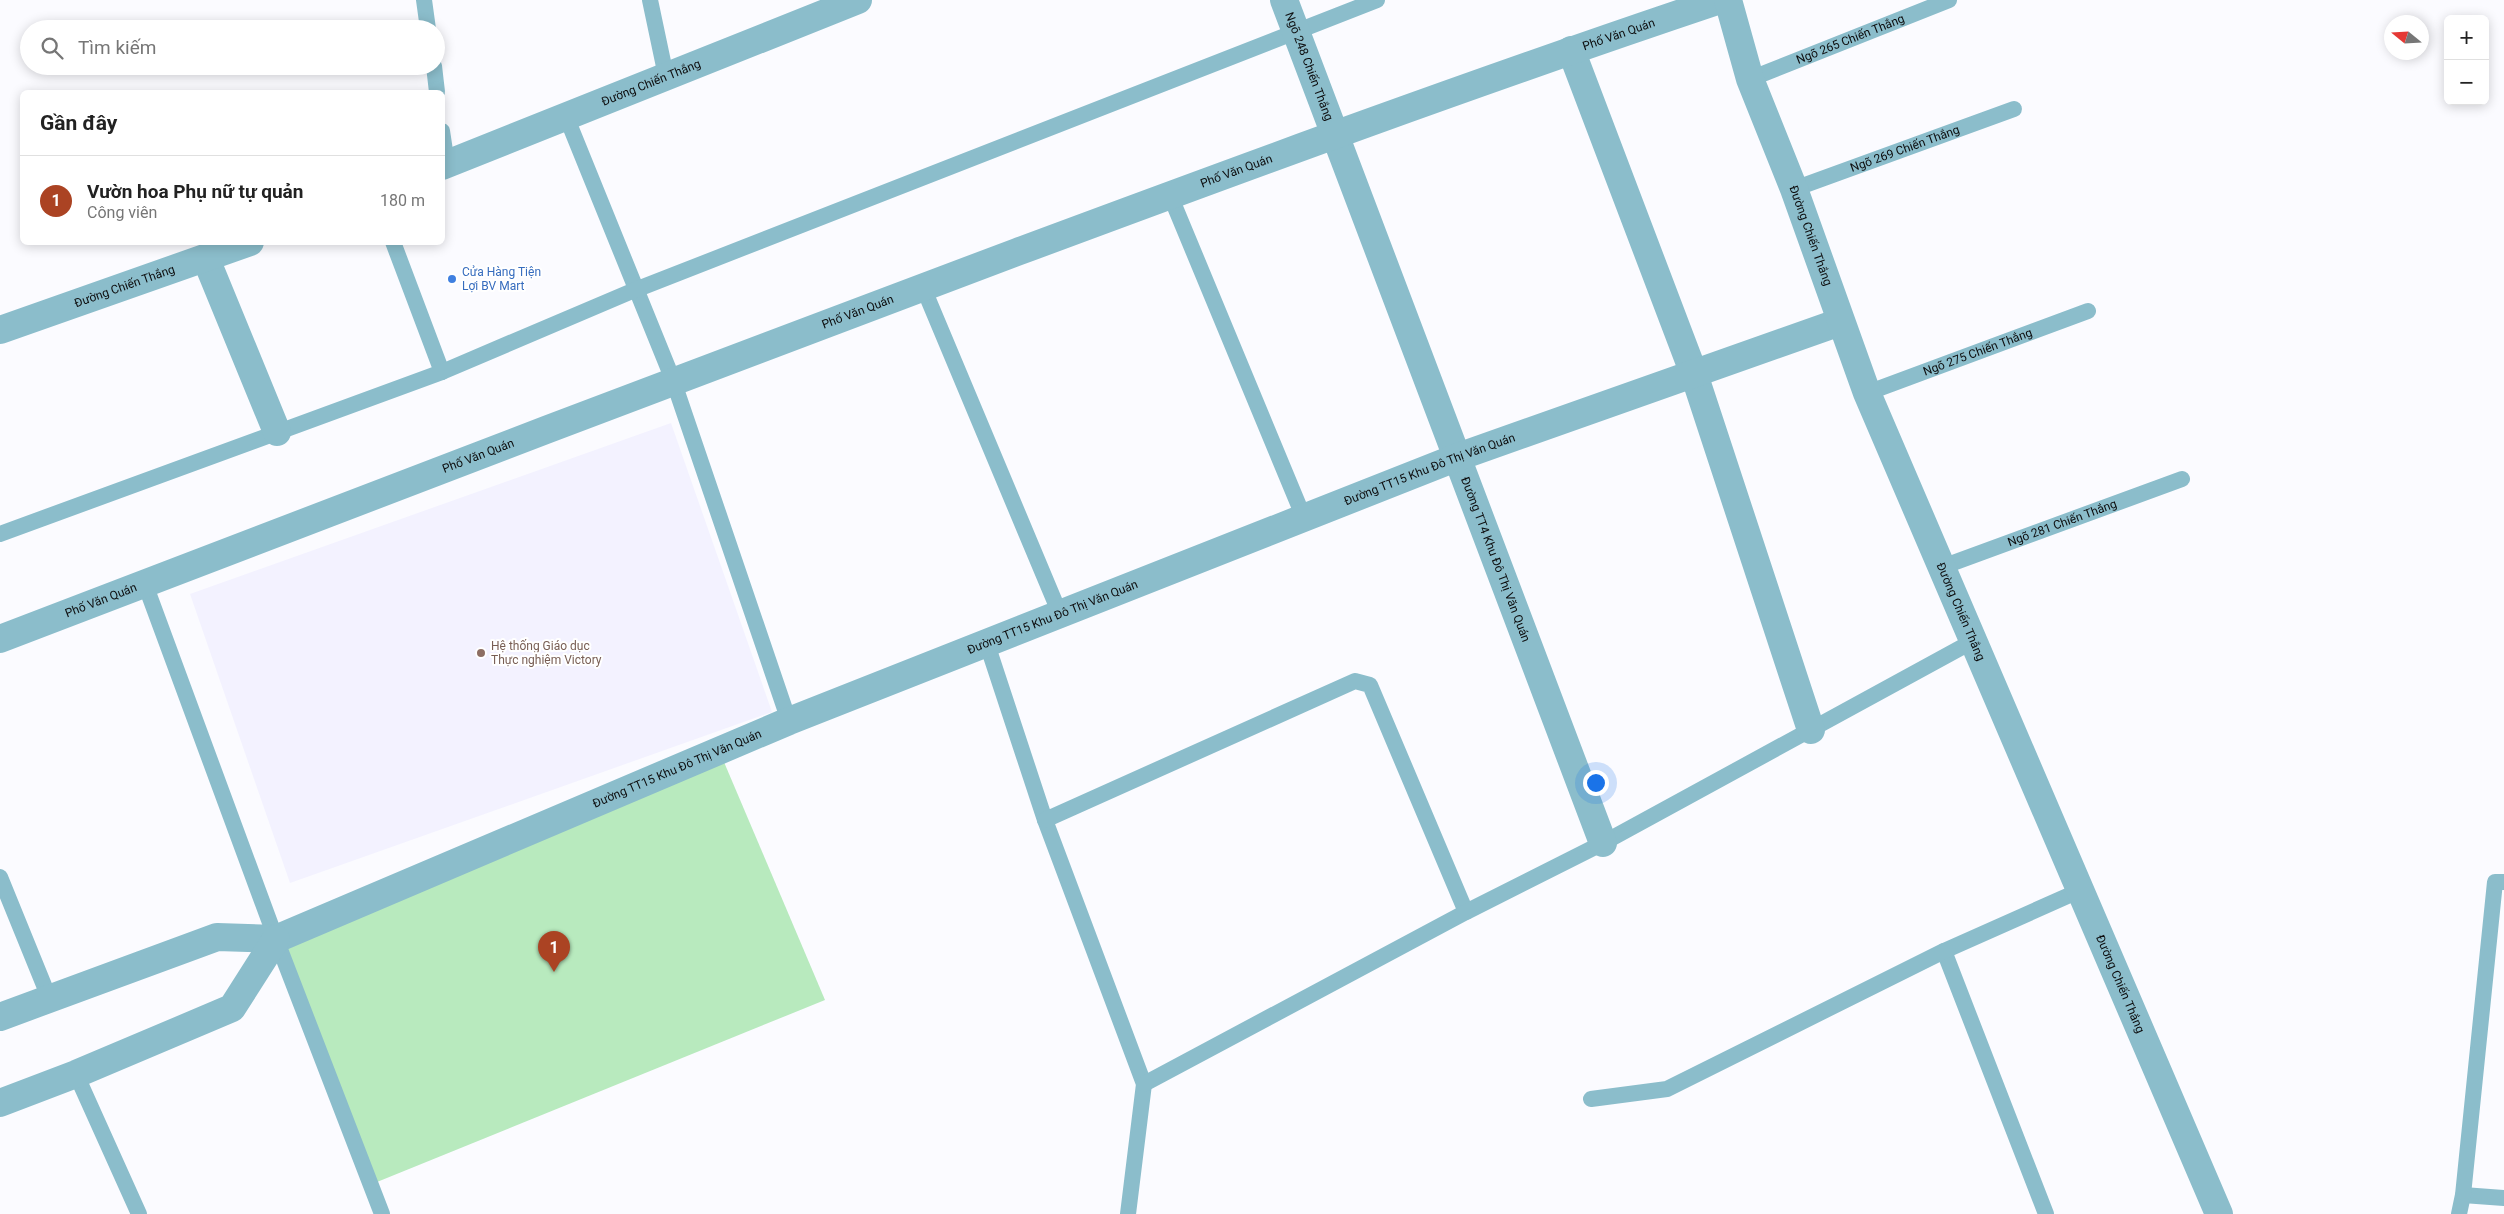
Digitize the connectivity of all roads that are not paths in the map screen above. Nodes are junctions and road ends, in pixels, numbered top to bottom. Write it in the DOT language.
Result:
graph roads {
  1 [pos="424,0"];
  2 [pos="650,0"];
  3 [pos="858,0"];
  4 [pos="1284,0"];
  5 [pos="1376,0"];
  6 [pos="1720,0"];
  7 [pos="1728,0"];
  8 [pos="1948,0"];
  9 [pos="427,20"];
  10 [pos="1296,30"];
  11 [pos="1571,50"];
  12 [pos="435,75"];
  13 [pos="666,76"];
  14 [pos="1750,79"];
  15 [pos="437,90"];
  16 [pos="2014,109"];
  17 [pos="566,116"];
  18 [pos="1334,135"];
  19 [pos="445,165"];
  20 [pos="1794,188"];
  21 [pos="1170,195"];
  22 [pos="242,245"];
  23 [pos="394,245"];
  24 [pos="206,259"];
  25 [pos="924,287"];
  26 [pos="636,290"];
  27 [pos="2088,311"];
  28 [pos="1840,322"];
  29 [pos="0,330"];
  30 [pos="442,372"];
  31 [pos="1694,374"];
  32 [pos="673,380"];
  33 [pos="1867,393"];
  34 [pos="277,432"];
  35 [pos="1458,457"];
  36 [pos="2182,478"];
  37 [pos="1304,518"];
  38 [pos="0,534"];
  39 [pos="1942,567"];
  40 [pos="145,584"];
  41 [pos="1060,614"];
  42 [pos="0,639"];
  43 [pos="1974,640"];
  44 [pos="986,644"];
  45 [pos="789,721"];
  46 [pos="1811,730"];
  47 [pos="1045,820"];
  48 [pos="1603,842"];
  49 [pos="0,876"];
  50 [pos="2504,882"];
  51 [pos="2081,890"];
  52 [pos="1466,912"];
  53 [pos="276,939"];
  54 [pos="1944,951"];
  55 [pos="50,1000"];
  56 [pos="0,1017"];
  57 [pos="76,1074"];
  58 [pos="1144,1084"];
  59 [pos="1591,1099"];
  60 [pos="0,1103"];
  61 [pos="2463,1195"];
  62 [pos="2504,1198"];
  63 [pos="139,1214"];
  64 [pos="382,1214"];
  65 [pos="1128,1214"];
  66 [pos="2046,1214"];
  67 [pos="2219,1214"];
  68 [pos="2459,1214"];
  1 -- 9 [label="lane"];
  2 -- 13 [label="lane"];
  3 -- 13 [label="street, Đường Chiến Thắng"];
  4 -- 10 [label="street, Ngõ 248 Chiến Thắng"];
  5 -- 10 [label="lane"];
  6 -- 11 [label="street, Phố Văn Quán"];
  7 -- 14 [label="street, Đường Chiến Thắng"];
  8 -- 14 [label="lane, Ngõ 265 Chiến Thắng"];
  10 -- 18 [label="street, Ngõ 248 Chiến Thắng"];
  10 -- 26 [label="lane"];
  11 -- 18 [label="street, Phố Văn Quán"];
  11 -- 31 [label="street"];
  12 -- 15 [label="lane"];
  13 -- 17 [label="street, Đường Chiến Thắng"];
  14 -- 20 [label="street, Đường Chiến Thắng"];
  16 -- 20 [label="lane, Ngõ 269 Chiến Thắng"];
  17 -- 19 [label="street, Đường Chiến Thắng"];
  17 -- 26 [label="lane"];
  18 -- 21 [label="street, Phố Văn Quán"];
  18 -- 35 [label="street, Đường TT4 Khu Đô Thị Văn Quán"];
  20 -- 28 [label="street, Đường Chiến Thắng"];
  21 -- 25 [label="street, Phố Văn Quán"];
  21 -- 37 [label="lane"];
  22 -- 24 [label="street, Đường Chiến Thắng"];
  23 -- 30 [label="lane"];
  24 -- 29 [label="street, Đường Chiến Thắng"];
  24 -- 34 [label="street"];
  25 -- 32 [label="street, Phố Văn Quán"];
  25 -- 41 [label="lane"];
  26 -- 30 [label="lane"];
  26 -- 32 [label="lane"];
  27 -- 33 [label="lane, Ngõ 275 Chiến Thắng"];
  28 -- 31 [label="street, Đường TT15 Khu Đô Thị Văn Quán"];
  28 -- 33 [label="street, Đường Chiến Thắng"];
  30 -- 34 [label="lane"];
  31 -- 35 [label="street, Đường TT15 Khu Đô Thị Văn Quán"];
  31 -- 46 [label="street"];
  32 -- 40 [label="street, Phố Văn Quán"];
  32 -- 45 [label="lane"];
  33 -- 39 [label="street, Đường Chiến Thắng"];
  34 -- 38 [label="lane"];
  35 -- 37 [label="street, Đường TT15 Khu Đô Thị Văn Quán"];
  35 -- 48 [label="street, Đường TT4 Khu Đô Thị Văn Quán"];
  36 -- 39 [label="lane, Ngõ 281 Chiến Thắng"];
  37 -- 41 [label="street, Đường TT15 Khu Đô Thị Văn Quán"];
  39 -- 43 [label="street, Đường Chiến Thắng"];
  40 -- 42 [label="street, Phố Văn Quán"];
  40 -- 53 [label="lane"];
  41 -- 44 [label="street, Đường TT15 Khu Đô Thị Văn Quán"];
  43 -- 46 [label="lane"];
  43 -- 51 [label="street, Đường Chiến Thắng"];
  44 -- 45 [label="street, Đường TT15 Khu Đô Thị Văn Quán"];
  44 -- 47 [label="lane"];
  45 -- 53 [label="street, Đường TT15 Khu Đô Thị Văn Quán"];
  46 -- 48 [label="lane"];
  47 -- 52 [label="lane"];
  47 -- 58 [label="lane"];
  48 -- 52 [label="lane"];
  49 -- 55 [label="lane"];
  50 -- 61 [label="lane"];
  51 -- 54 [label="lane"];
  51 -- 67 [label="street, Đường Chiến Thắng"];
  52 -- 58 [label="lane"];
  53 -- 55 [label="street"];
  53 -- 57 [label="street"];
  53 -- 64 [label="lane"];
  54 -- 59 [label="lane"];
  54 -- 66 [label="lane"];
  55 -- 56 [label="street"];
  57 -- 60 [label="street"];
  57 -- 63 [label="lane"];
  58 -- 65 [label="lane"];
  61 -- 62 [label="lane"];
  61 -- 68 [label="lane"];
}
